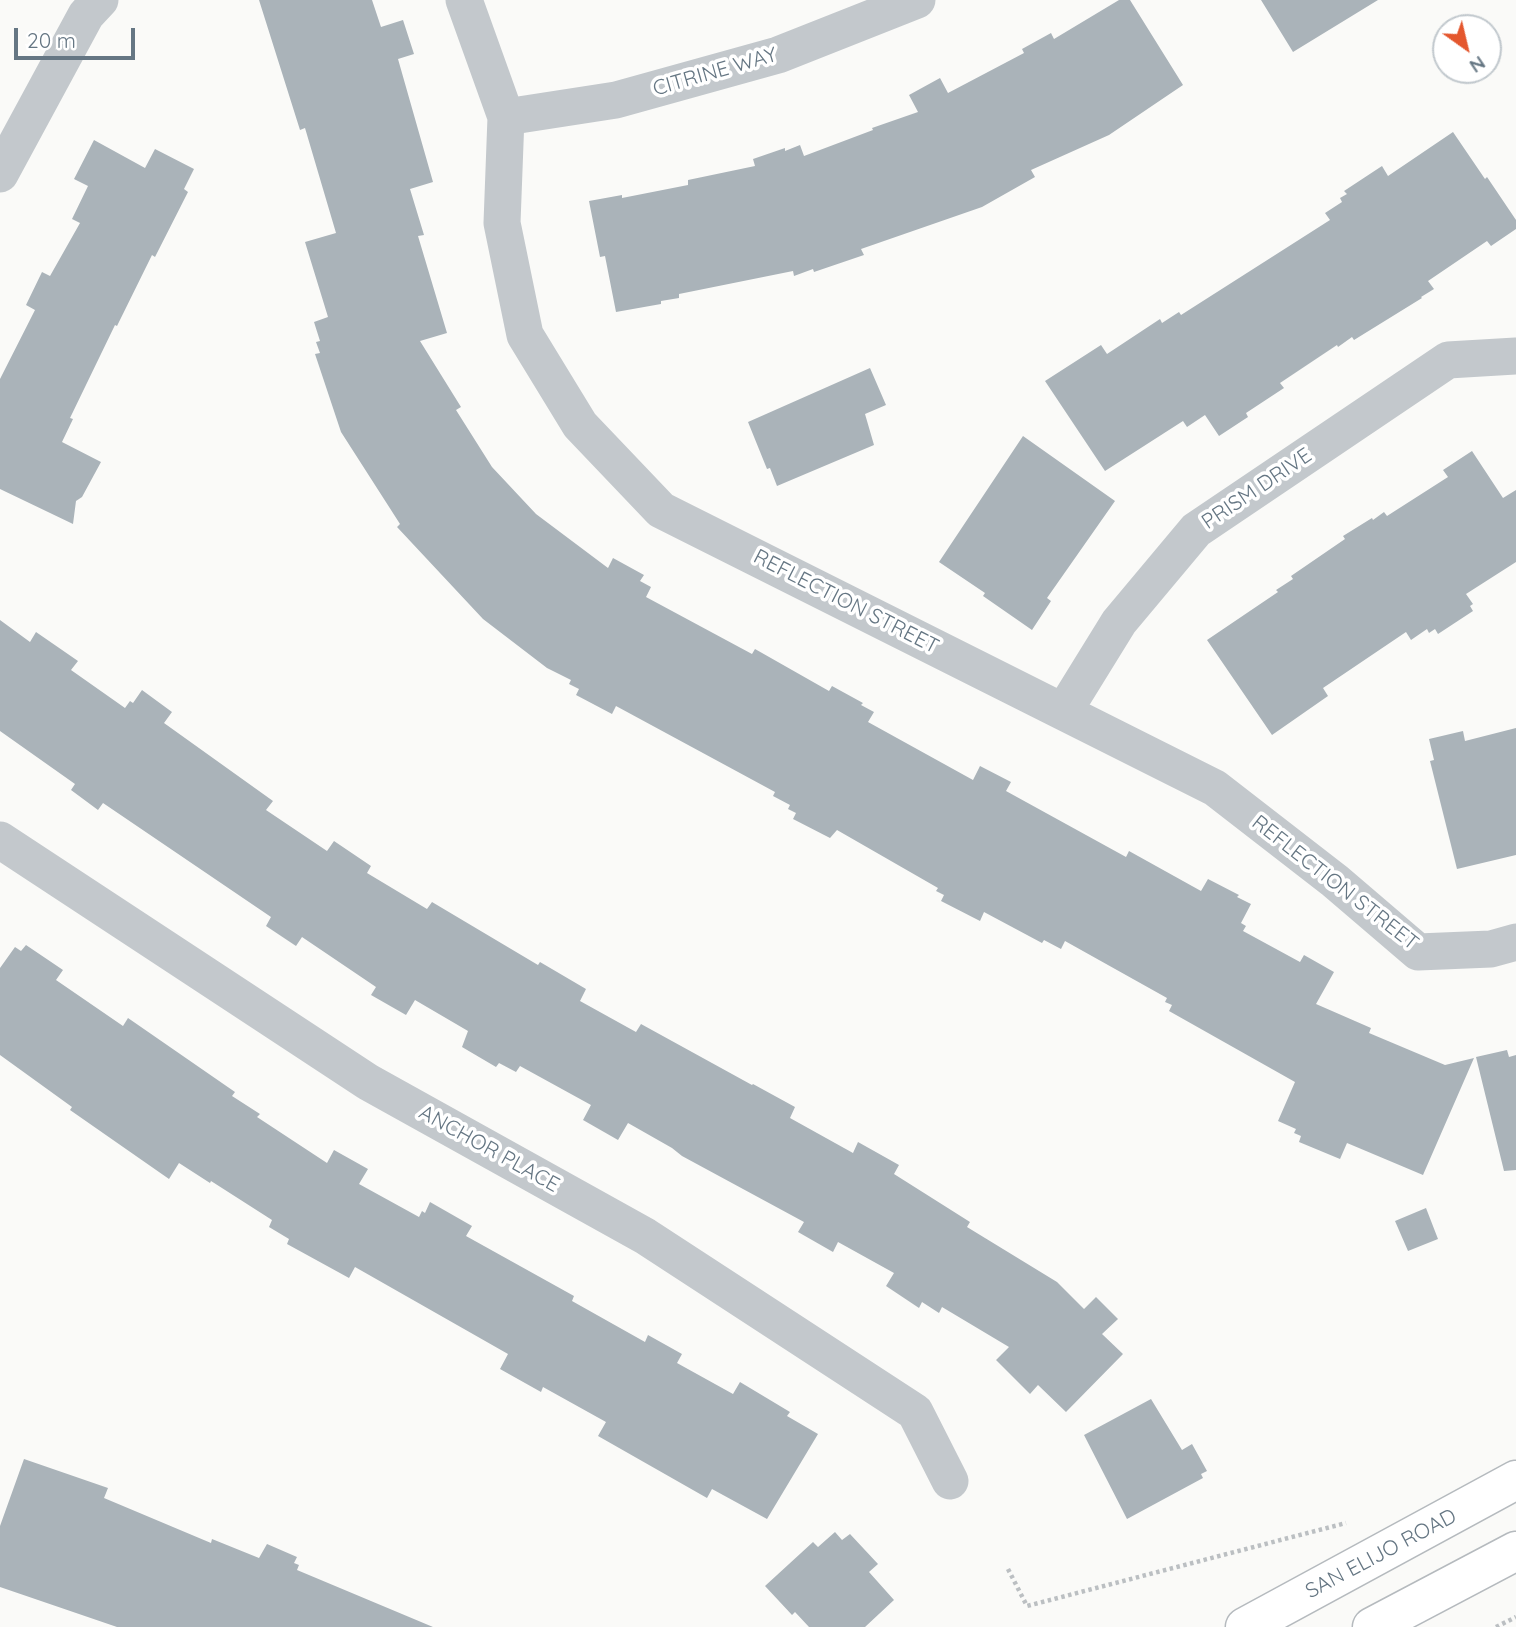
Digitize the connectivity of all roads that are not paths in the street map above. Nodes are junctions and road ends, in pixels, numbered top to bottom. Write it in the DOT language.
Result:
graph roads {
  1 [pos="100,0"];
  2 [pos="464,0"];
  3 [pos="917,0"];
  4 [pos="506,117"];
  5 [pos="0,174"];
  6 [pos="1516,356"];
  7 [pos="1064,711"];
  8 [pos="0,841"];
  9 [pos="1516,942"];
  10 [pos="1516,1480"];
  11 [pos="950,1481"];
  12 [pos="1516,1551"];
  13 [pos="1245,1627"];
  14 [pos="1372,1627"];
  1 -- 5 [label="street"];
  2 -- 4 [label="street, REFLECTION STREET"];
  3 -- 4 [label="street, CITRINE WAY"];
  4 -- 7 [label="street, REFLECTION STREET"];
  6 -- 7 [label="street, PRISM DRIVE"];
  7 -- 9 [label="street, REFLECTION STREET"];
  8 -- 11 [label="street, ANCHOR PLACE"];
  10 -- 13 [label="main road, SAN ELIJO ROAD"];
  12 -- 14 [label="main road"];
}
